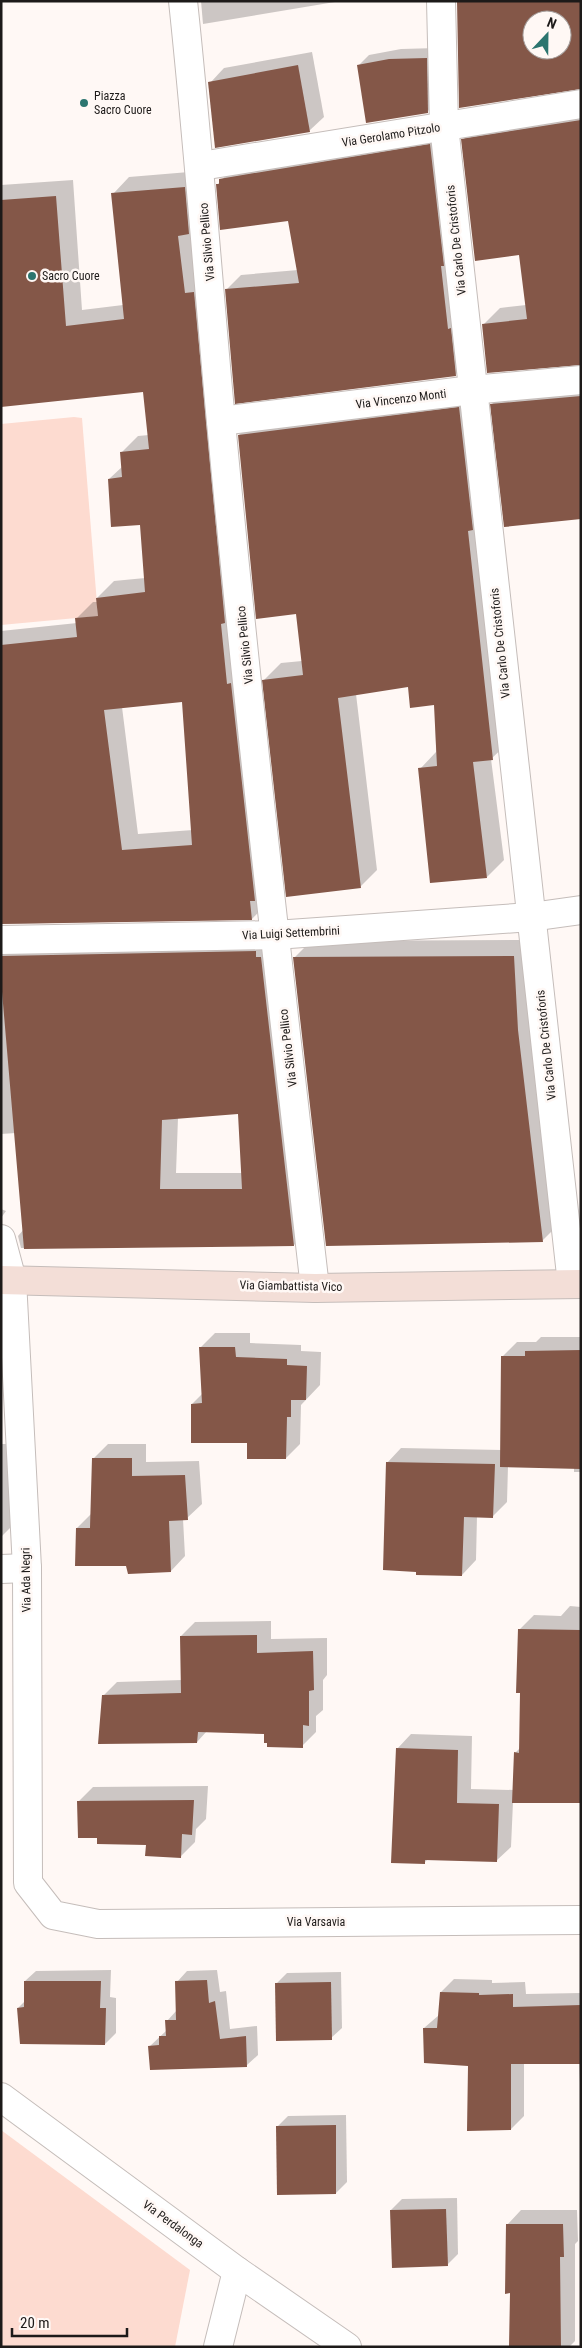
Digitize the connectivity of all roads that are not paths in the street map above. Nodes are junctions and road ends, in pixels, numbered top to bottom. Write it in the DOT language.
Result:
graph roads {
  1 [pos="184,1"];
  2 [pos="441,1"];
  3 [pos="581,104"];
  4 [pos="444,126"];
  5 [pos="200,166"];
  6 [pos="581,380"];
  7 [pos="472,390"];
  8 [pos="221,421"];
  9 [pos="581,910"];
  10 [pos="531,917"];
  11 [pos="275,935"];
  12 [pos="1,940"];
  13 [pos="1,1239"];
  14 [pos="7,1280"];
  15 [pos="576,1284"];
  16 [pos="316,1288"];
  17 [pos="14,1569"];
  18 [pos="53,1914"];
  19 [pos="581,1920"];
  20 [pos="1,2097"];
  21 [pos="237,2271"];
  22 [pos="218,2347"];
  23 [pos="347,2347"];
  1 -- 5 [label="street, Via Silvio Pellico"];
  2 -- 4 [label="street, Via Carlo De Cristoforis"];
  3 -- 4 [label="street, Via Gerolamo Pitzolo"];
  4 -- 5 [label="street, Via Gerolamo Pitzolo"];
  4 -- 7 [label="street, Via Carlo De Cristoforis"];
  5 -- 8 [label="street, Via Silvio Pellico"];
  6 -- 7 [label="street, Via Vincenzo Monti"];
  7 -- 8 [label="street, Via Vincenzo Monti"];
  7 -- 10 [label="street, Via Carlo De Cristoforis"];
  8 -- 11 [label="street, Via Silvio Pellico"];
  9 -- 10 [label="street, Via Luigi Settembrini"];
  10 -- 11 [label="street, Via Luigi Settembrini"];
  10 -- 15 [label="street, Via Carlo De Cristoforis"];
  11 -- 12 [label="street, Via Luigi Settembrini"];
  11 -- 16 [label="street, Via Silvio Pellico"];
  13 -- 14 [label="street, Via Ada Negri"];
  14 -- 16 [label="street, Via Giambattista Vico"];
  14 -- 17 [label="street, Via Ada Negri"];
  15 -- 16 [label="street, Via Giambattista Vico"];
  17 -- 18 [label="street, Via Ada Negri"];
  18 -- 19 [label="street, Via Varsavia"];
  20 -- 21 [label="street, Via Perdalonga"];
  21 -- 22 [label="street"];
  21 -- 23 [label="street, Via Perdalonga"];
}
